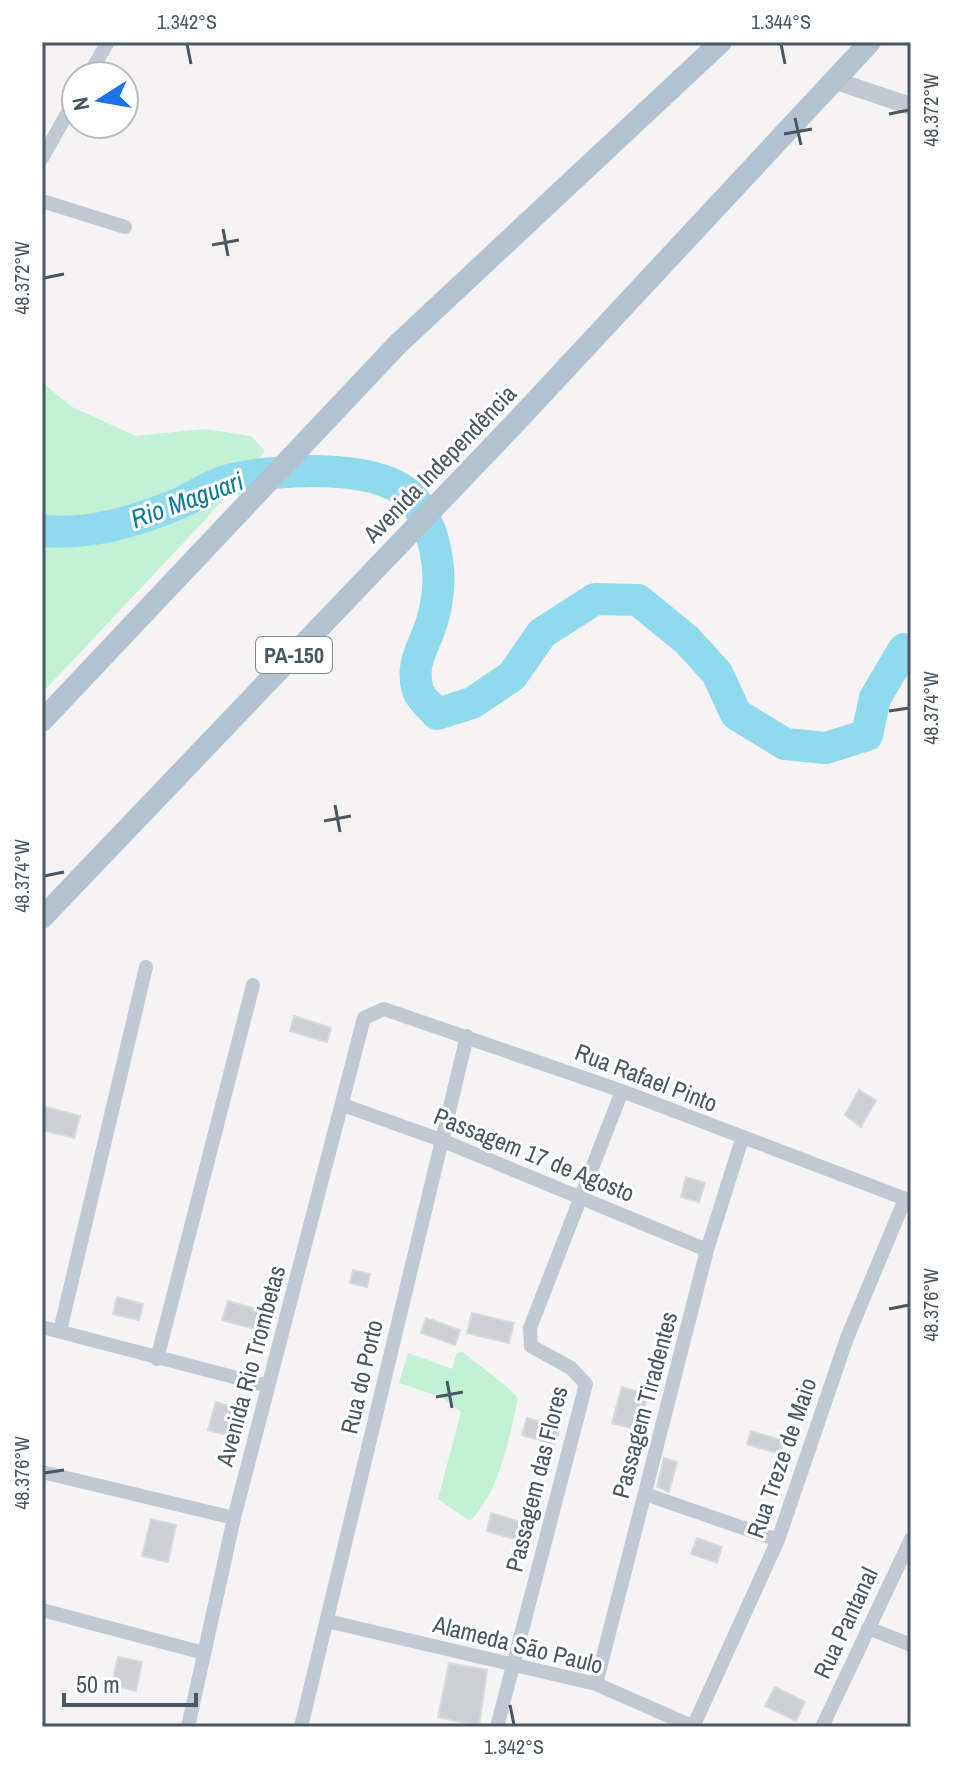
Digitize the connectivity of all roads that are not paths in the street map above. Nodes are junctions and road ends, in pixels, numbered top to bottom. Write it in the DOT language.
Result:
graph roads {
  1 [pos="108,42"];
  2 [pos="870,42"];
  3 [pos="712,44"];
  4 [pos="97,60"];
  5 [pos="836,81"];
  6 [pos="911,106"];
  7 [pos="60,126"];
  8 [pos="42,158"];
  9 [pos="42,201"];
  10 [pos="125,227"];
  11 [pos="42,721"];
  12 [pos="42,918"];
  13 [pos="146,967"];
  14 [pos="253,985"];
  15 [pos="364,1018"];
  16 [pos="467,1036"];
  17 [pos="622,1091"];
  18 [pos="343,1105"];
  19 [pos="742,1139"];
  20 [pos="441,1140"];
  21 [pos="582,1198"];
  22 [pos="908,1200"];
  23 [pos="707,1250"];
  24 [pos="42,1327"];
  25 [pos="60,1331"];
  26 [pos="157,1359"];
  27 [pos="268,1386"];
  28 [pos="42,1472"];
  29 [pos="645,1494"];
  30 [pos="234,1518"];
  31 [pos="911,1539"];
  32 [pos="778,1540"];
  33 [pos="42,1610"];
  34 [pos="327,1621"];
  35 [pos="868,1628"];
  36 [pos="911,1645"];
  37 [pos="204,1653"];
  38 [pos="512,1665"];
  39 [pos="596,1684"];
  40 [pos="188,1727"];
  41 [pos="301,1727"];
  42 [pos="497,1727"];
  43 [pos="694,1727"];
  44 [pos="822,1727"];
  1 -- 4 [label="street"];
  2 -- 5 [label="main road, Avenida Independência / PA-150"];
  3 -- 11 [label="main road"];
  5 -- 6 [label="street"];
  5 -- 12 [label="main road, Avenida Independência / PA-150"];
  7 -- 8 [label="street"];
  9 -- 10 [label="street"];
  13 -- 25 [label="street"];
  14 -- 26 [label="street"];
  15 -- 16 [label="street, Rua Rafael Pinto"];
  15 -- 18 [label="street, Avenida Rio Trombetas"];
  16 -- 17 [label="street, Rua Rafael Pinto"];
  16 -- 20 [label="street, Rua do Porto"];
  17 -- 19 [label="street, Rua Rafael Pinto"];
  17 -- 21 [label="street, Passagem das Flores"];
  18 -- 20 [label="street, Passagem 17 de Agosto"];
  18 -- 27 [label="street, Avenida Rio Trombetas"];
  19 -- 22 [label="street, Rua Rafael Pinto"];
  19 -- 23 [label="street, Passagem Tiradentes"];
  20 -- 21 [label="street, Passagem 17 de Agosto"];
  20 -- 34 [label="street, Rua do Porto"];
  21 -- 23 [label="street, Passagem 17 de Agosto"];
  21 -- 38 [label="street, Passagem das Flores"];
  22 -- 32 [label="street, Rua Treze de Maio"];
  23 -- 29 [label="street, Passagem Tiradentes"];
  24 -- 25 [label="street"];
  25 -- 26 [label="street"];
  26 -- 27 [label="street"];
  27 -- 30 [label="street, Avenida Rio Trombetas"];
  28 -- 30 [label="street"];
  29 -- 32 [label="street"];
  29 -- 39 [label="street, Passagem Tiradentes"];
  30 -- 37 [label="street, Avenida Rio Trombetas"];
  31 -- 35 [label="street, Rua Pantanal"];
  32 -- 43 [label="street, Rua Treze de Maio"];
  33 -- 37 [label="street"];
  34 -- 38 [label="street, Alameda São Paulo"];
  34 -- 41 [label="street, Rua do Porto"];
  35 -- 36 [label="street"];
  35 -- 44 [label="street, Rua Pantanal"];
  37 -- 40 [label="street, Avenida Rio Trombetas"];
  38 -- 39 [label="street, Alameda São Paulo"];
  38 -- 42 [label="street, Passagem das Flores"];
  39 -- 43 [label="street, Alameda São Paulo"];
}
